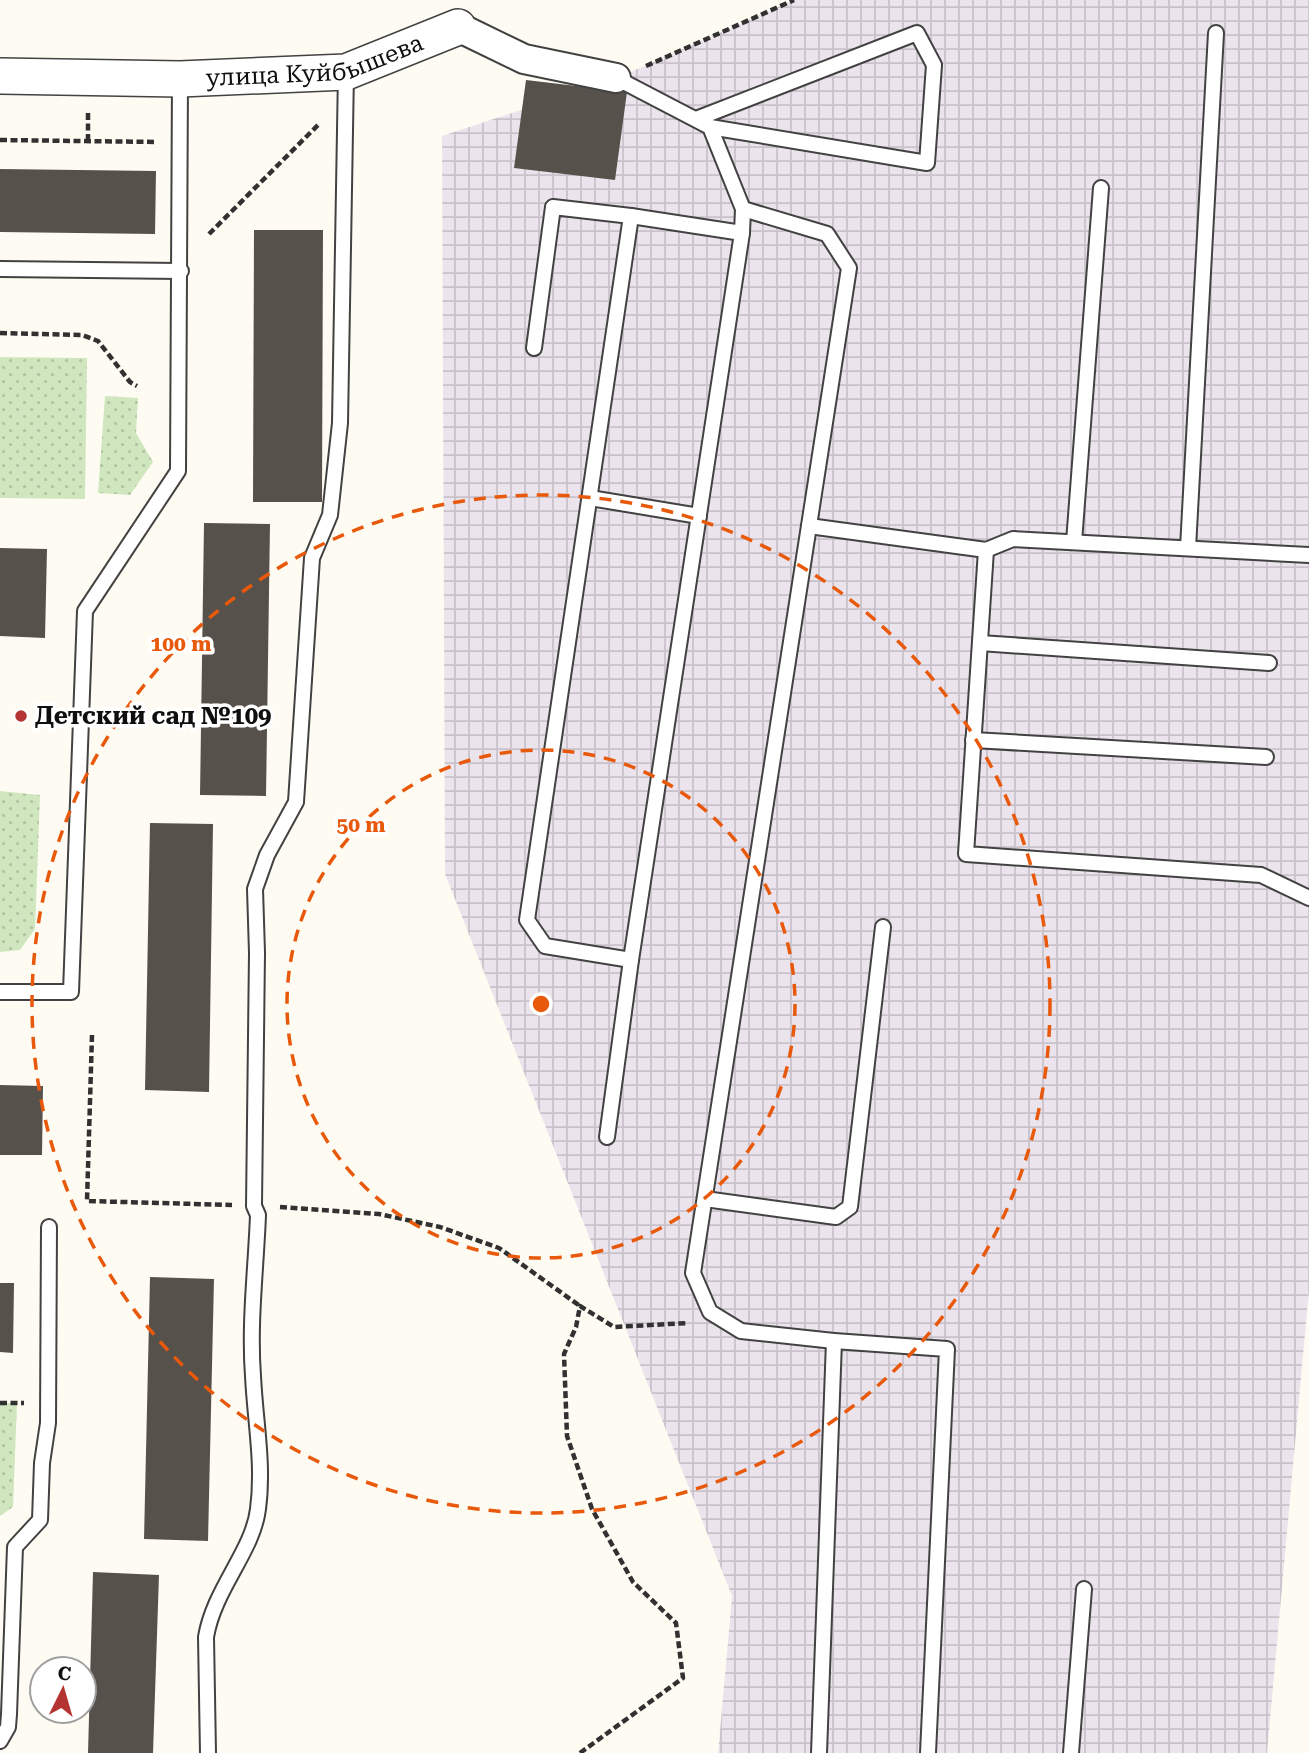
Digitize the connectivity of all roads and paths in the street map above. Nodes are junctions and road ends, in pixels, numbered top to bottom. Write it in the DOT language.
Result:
graph roads {
  1 [pos="794,0"];
  2 [pos="458,27"];
  3 [pos="1216,33"];
  4 [pos="346,72"];
  5 [pos="0,76"];
  6 [pos="617,78"];
  7 [pos="180,79"];
  8 [pos="88,102"];
  9 [pos="324,119"];
  10 [pos="696,119"];
  11 [pos="710,127"];
  12 [pos="0,140"];
  13 [pos="88,141"];
  14 [pos="163,142"];
  15 [pos="1101,188"];
  16 [pos="743,209"];
  17 [pos="631,216"];
  18 [pos="742,233"];
  19 [pos="209,234"];
  20 [pos="0,269"];
  21 [pos="181,271"];
  22 [pos="0,333"];
  23 [pos="534,348"];
  24 [pos="137,386"];
  25 [pos="590,498"];
  26 [pos="698,516"];
  27 [pos="809,526"];
  28 [pos="1074,542"];
  29 [pos="1188,548"];
  30 [pos="986,550"];
  31 [pos="1309,555"];
  32 [pos="980,643"];
  33 [pos="1269,663"];
  34 [pos="974,740"];
  35 [pos="1266,757"];
  36 [pos="1309,898"];
  37 [pos="883,927"];
  38 [pos="631,960"];
  39 [pos="0,992"];
  40 [pos="92,1035"];
  41 [pos="607,1137"];
  42 [pos="705,1199"];
  43 [pos="254,1206"];
  44 [pos="49,1227"];
  45 [pos="580,1306"];
  46 [pos="709,1312"];
  47 [pos="834,1341"];
  48 [pos="0,1403"];
  49 [pos="33,1403"];
  50 [pos="1084,1589"];
  51 [pos="0,1741"];
  52 [pos="208,1753"];
  53 [pos="580,1753"];
  54 [pos="819,1753"];
  55 [pos="928,1753"];
  56 [pos="1071,1753"];
  1 -- 6 [label="path"];
  2 -- 4 [label="street, улица Куйбышева"];
  2 -- 6 [label="street, улица Куйбышева"];
  3 -- 29 [label="lane"];
  4 -- 7 [label="street, улица Куйбышева"];
  4 -- 43 [label="lane"];
  5 -- 7 [label="street, улица Куйбышева"];
  6 -- 10 [label="lane"];
  7 -- 21 [label="lane"];
  8 -- 13 [label="path"];
  9 -- 19 [label="path"];
  10 -- 11 [label="lane"];
  10 -- 11 [label="lane"];
  11 -- 16 [label="lane"];
  12 -- 13 [label="path"];
  13 -- 14 [label="path"];
  15 -- 28 [label="lane"];
  16 -- 18 [label="lane"];
  16 -- 27 [label="lane"];
  17 -- 18 [label="lane"];
  17 -- 23 [label="lane"];
  17 -- 25 [label="lane"];
  18 -- 26 [label="lane"];
  20 -- 21 [label="lane"];
  21 -- 39 [label="lane"];
  22 -- 24 [label="path"];
  25 -- 26 [label="lane"];
  25 -- 38 [label="lane"];
  26 -- 38 [label="lane"];
  27 -- 30 [label="lane"];
  27 -- 42 [label="lane"];
  28 -- 29 [label="lane"];
  28 -- 30 [label="lane"];
  29 -- 31 [label="lane"];
  30 -- 32 [label="lane"];
  32 -- 33 [label="lane"];
  32 -- 34 [label="lane"];
  34 -- 35 [label="lane"];
  34 -- 36 [label="lane"];
  37 -- 42 [label="lane"];
  38 -- 41 [label="lane"];
  40 -- 43 [label="path"];
  42 -- 46 [label="lane"];
  43 -- 45 [label="path"];
  43 -- 52 [label="lane"];
  44 -- 51 [label="lane"];
  45 -- 46 [label="path"];
  45 -- 53 [label="path"];
  46 -- 47 [label="lane"];
  47 -- 54 [label="lane"];
  47 -- 55 [label="lane"];
  48 -- 49 [label="path"];
  50 -- 56 [label="lane"];
}
